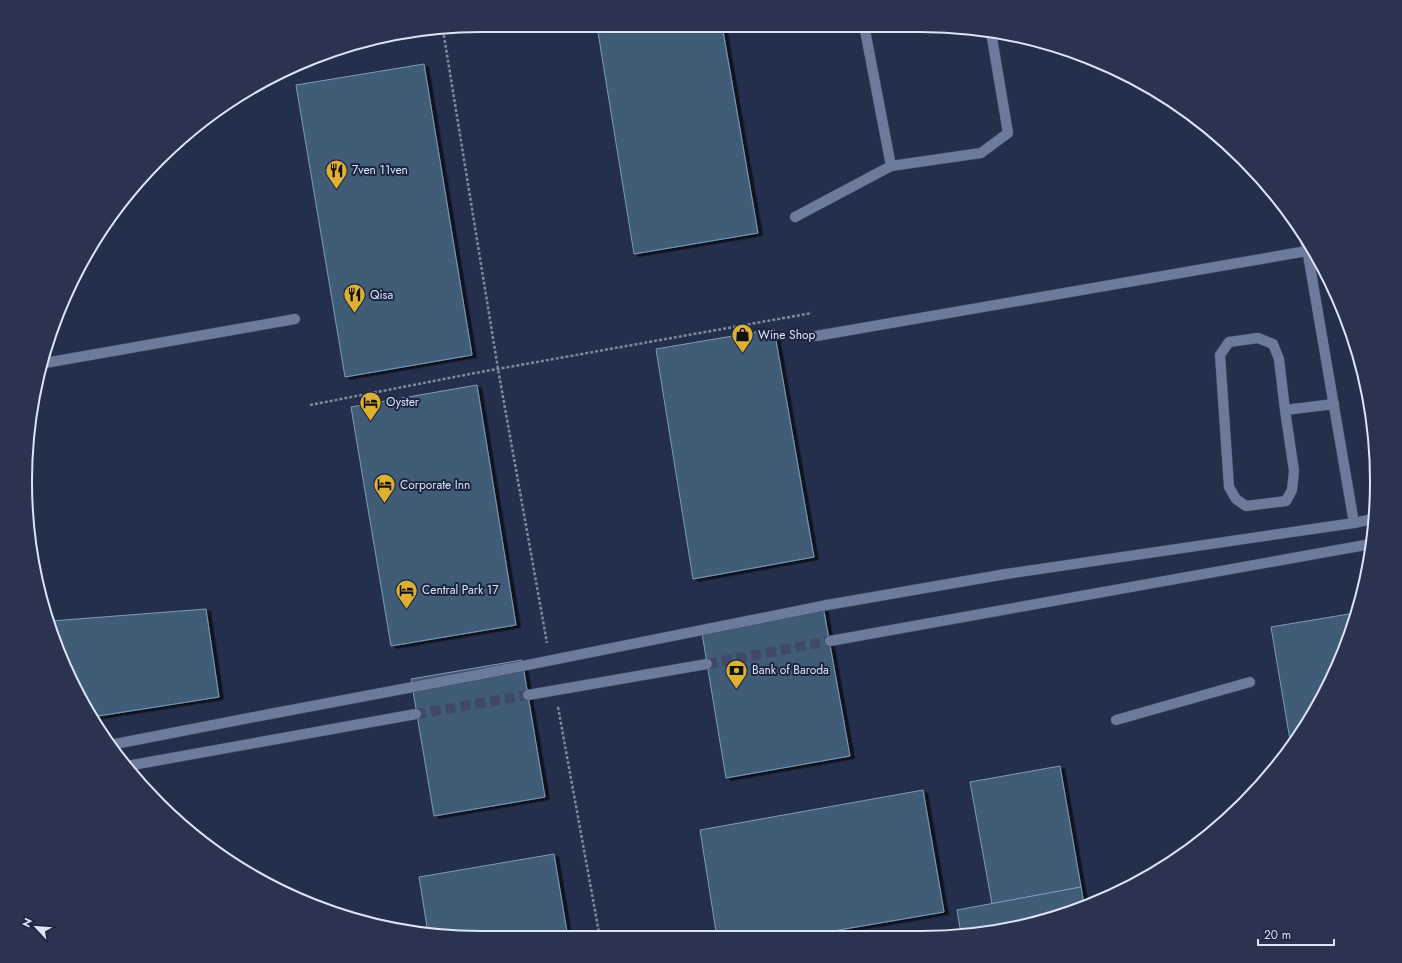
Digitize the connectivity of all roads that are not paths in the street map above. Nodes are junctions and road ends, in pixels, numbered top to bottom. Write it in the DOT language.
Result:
graph roads {
  1 [pos="865,32"];
  2 [pos="992,38"];
  3 [pos="891,166"];
  4 [pos="795,217"];
  5 [pos="1307,251"];
  6 [pos="1307,253"];
  7 [pos="295,319"];
  8 [pos="816,336"];
  9 [pos="48,363"];
  10 [pos="1334,404"];
  11 [pos="1285,410"];
  12 [pos="1368,520"];
  13 [pos="1354,523"];
  14 [pos="1365,545"];
  15 [pos="830,642"];
  16 [pos="707,664"];
  17 [pos="1250,682"];
  18 [pos="528,695"];
  19 [pos="416,714"];
  20 [pos="1116,720"];
  21 [pos="117,744"];
  22 [pos="133,765"];
  1 -- 3 [label="street"];
  2 -- 3 [label="street"];
  3 -- 4 [label="street"];
  5 -- 8 [label="street"];
  6 -- 10 [label="street"];
  7 -- 9 [label="street"];
  10 -- 11 [label="street"];
  10 -- 13 [label="street"];
  11 -- 11 [label="street"];
  12 -- 13 [label="street"];
  13 -- 21 [label="street, bridge"];
  14 -- 15 [label="street"];
  16 -- 18 [label="street, bridge"];
  17 -- 20 [label="street"];
  19 -- 22 [label="street"];
}
